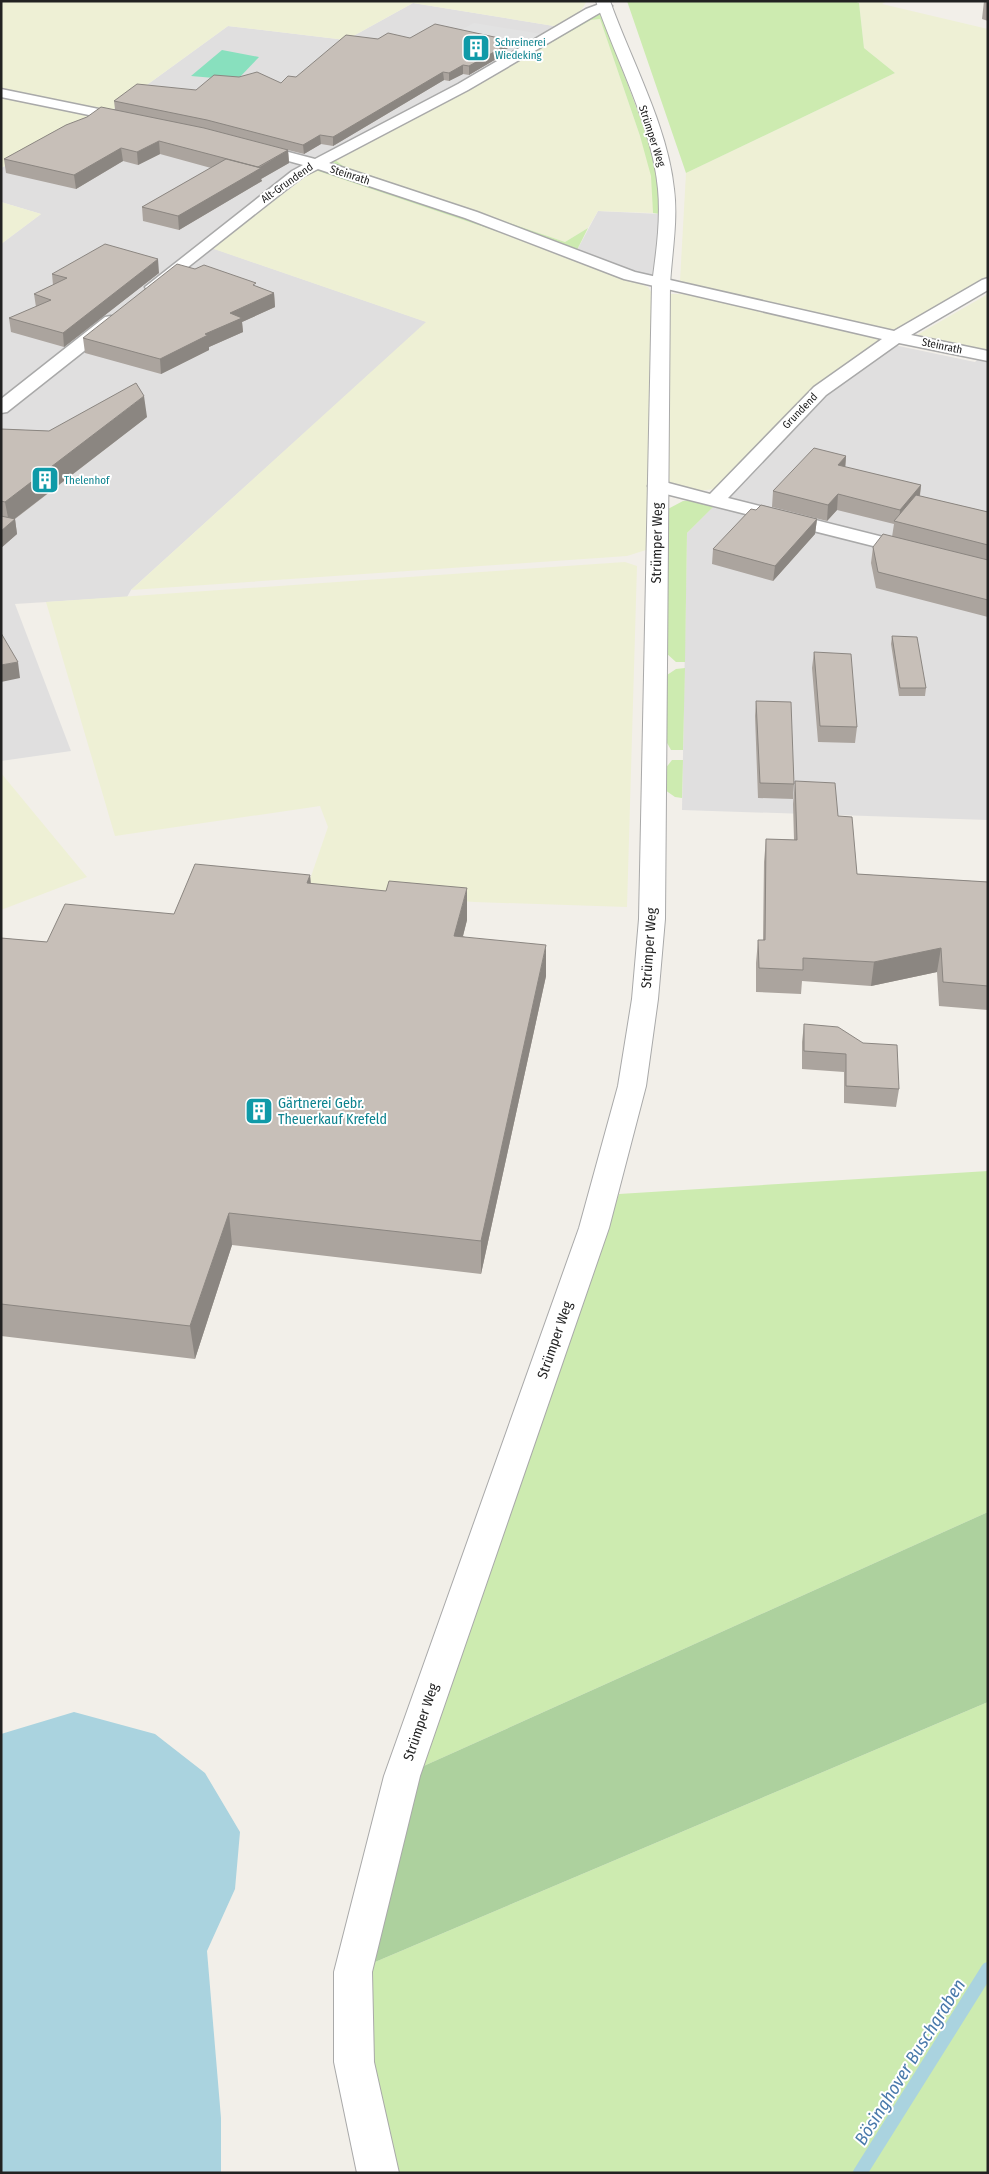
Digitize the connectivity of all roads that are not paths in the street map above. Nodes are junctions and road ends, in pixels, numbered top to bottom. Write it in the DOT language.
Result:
graph roads {
  1 [pos="604,4"];
  2 [pos="1,93"];
  3 [pos="141,122"];
  4 [pos="243,144"];
  5 [pos="314,163"];
  6 [pos="988,283"];
  7 [pos="661,284"];
  8 [pos="141,297"];
  9 [pos="125,309"];
  10 [pos="896,337"];
  11 [pos="988,356"];
  12 [pos="1,408"];
  13 [pos="657,486"];
  14 [pos="715,500"];
  15 [pos="931,555"];
  16 [pos="378,2173"];
  1 -- 5 [label="street, Alt-Grundend"];
  1 -- 7 [label="street, Strümper Weg"];
  2 -- 3 [label="street"];
  4 -- 5 [label="street, Steinrath"];
  5 -- 7 [label="street, Steinrath"];
  5 -- 8 [label="street, Alt-Grundend"];
  6 -- 10 [label="street, Grundend"];
  7 -- 10 [label="street"];
  7 -- 13 [label="street, Strümper Weg"];
  9 -- 12 [label="street"];
  10 -- 11 [label="street, Steinrath"];
  10 -- 14 [label="street, Grundend"];
  13 -- 14 [label="street, Strümper Weg"];
  13 -- 16 [label="street, Strümper Weg"];
  14 -- 15 [label="street, Strümper Weg"];
}
